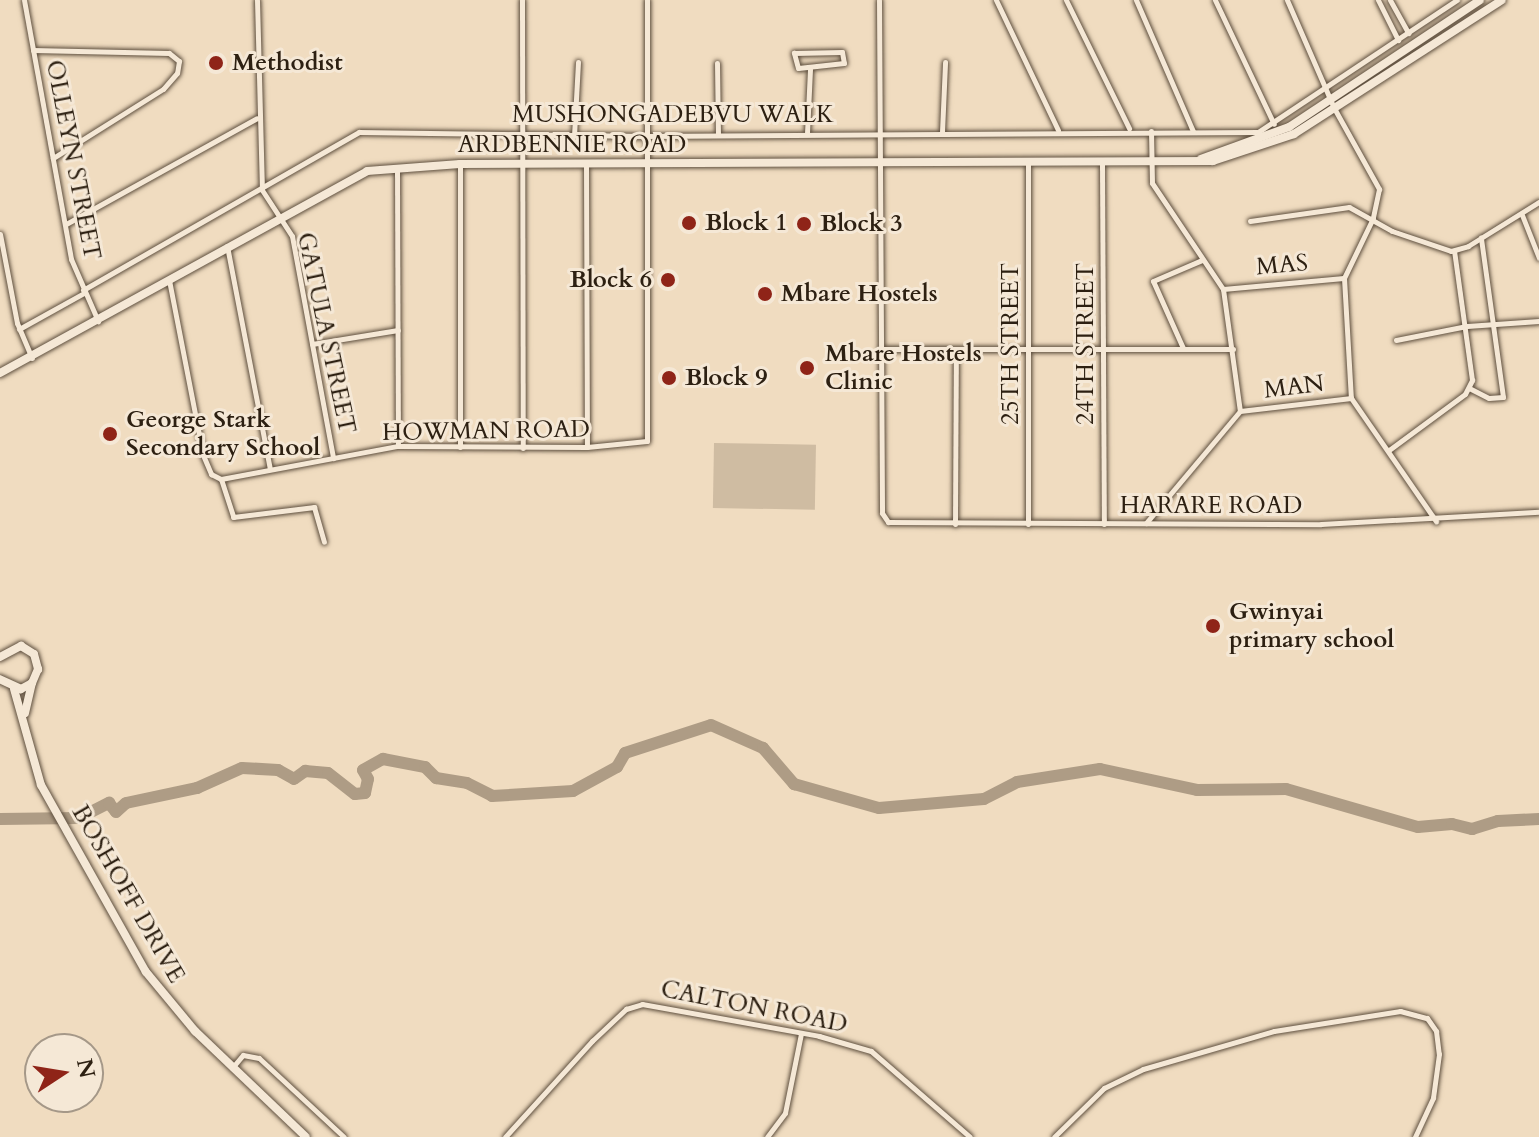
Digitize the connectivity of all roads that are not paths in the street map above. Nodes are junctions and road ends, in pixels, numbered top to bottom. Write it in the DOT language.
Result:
graph roads {
  1 [pos="24,0"];
  2 [pos="257,0"];
  3 [pos="522,0"];
  4 [pos="647,0"];
  5 [pos="879,0"];
  6 [pos="996,0"];
  7 [pos="1066,0"];
  8 [pos="1136,0"];
  9 [pos="1215,0"];
  10 [pos="1287,0"];
  11 [pos="1378,0"];
  12 [pos="1390,0"];
  13 [pos="1457,0"];
  14 [pos="1480,0"];
  15 [pos="1502,0"];
  16 [pos="1395,11"];
  17 [pos="1386,16"];
  18 [pos="1408,33"];
  19 [pos="1398,40"];
  20 [pos="33,50"];
  21 [pos="578,62"];
  22 [pos="945,62"];
  23 [pos="717,63"];
  24 [pos="810,69"];
  25 [pos="1327,86"];
  26 [pos="1333,105"];
  27 [pos="257,118"];
  28 [pos="1274,124"];
  29 [pos="1130,129"];
  30 [pos="1058,130"];
  31 [pos="1151,131"];
  32 [pos="1193,131"];
  33 [pos="942,132"];
  34 [pos="521,133"];
  35 [pos="807,133"];
  36 [pos="880,133"];
  37 [pos="718,135"];
  38 [pos="574,136"];
  39 [pos="645,136"];
  40 [pos="53,158"];
  41 [pos="460,164"];
  42 [pos="880,164"];
  43 [pos="1102,164"];
  44 [pos="1151,164"];
  45 [pos="1028,165"];
  46 [pos="397,166"];
  47 [pos="522,166"];
  48 [pos="586,166"];
  49 [pos="646,166"];
  50 [pos="262,190"];
  51 [pos="1539,202"];
  52 [pos="1522,215"];
  53 [pos="280,217"];
  54 [pos="1373,218"];
  55 [pos="1250,221"];
  56 [pos="66,224"];
  57 [pos="0,234"];
  58 [pos="1481,238"];
  59 [pos="227,245"];
  60 [pos="1454,251"];
  61 [pos="1539,258"];
  62 [pos="1202,260"];
  63 [pos="1344,278"];
  64 [pos="169,279"];
  65 [pos="1223,289"];
  66 [pos="84,292"];
  67 [pos="1539,321"];
  68 [pos="98,323"];
  69 [pos="1495,323"];
  70 [pos="1467,326"];
  71 [pos="19,329"];
  72 [pos="398,330"];
  73 [pos="1396,340"];
  74 [pos="312,344"];
  75 [pos="1029,348"];
  76 [pos="1104,348"];
  77 [pos="1183,348"];
  78 [pos="880,349"];
  79 [pos="1233,349"];
  80 [pos="956,350"];
  81 [pos="32,359"];
  82 [pos="0,373"];
  83 [pos="1469,388"];
  84 [pos="1351,398"];
  85 [pos="1240,411"];
  86 [pos="398,446"];
  87 [pos="460,447"];
  88 [pos="587,447"];
  89 [pos="523,448"];
  90 [pos="1389,450"];
  91 [pos="333,458"];
  92 [pos="270,469"];
  93 [pos="221,479"];
  94 [pos="1539,512"];
  95 [pos="1436,521"];
  96 [pos="1146,523"];
  97 [pos="955,524"];
  98 [pos="1028,524"];
  99 [pos="1104,524"];
  100 [pos="324,542"];
  101 [pos="0,644"];
  102 [pos="11,648"];
  103 [pos="0,657"];
  104 [pos="0,679"];
  105 [pos="32,683"];
  106 [pos="14,689"];
  107 [pos="25,714"];
  108 [pos="801,1034"];
  109 [pos="232,1068"];
  110 [pos="306,1137"];
  111 [pos="344,1137"];
  112 [pos="505,1137"];
  113 [pos="767,1137"];
  114 [pos="970,1137"];
  115 [pos="1054,1137"];
  116 [pos="1415,1137"];
  1 -- 20 [label="street, OLLEYN STREET"];
  2 -- 27 [label="street"];
  3 -- 34 [label="street"];
  4 -- 39 [label="street"];
  5 -- 36 [label="street"];
  6 -- 30 [label="street"];
  7 -- 29 [label="street"];
  8 -- 32 [label="street"];
  9 -- 28 [label="street"];
  10 -- 25 [label="street"];
  11 -- 17 [label="street"];
  12 -- 16 [label="street"];
  13 -- 18 [label="street, MUSHONGADEBVU WALK"];
  14 -- 26 [label="main road, ARDBENNIE ROAD"];
  15 -- 26 [label="main road, ARDBENNIE ROAD"];
  16 -- 17 [label="street"];
  16 -- 18 [label="street"];
  17 -- 19 [label="street"];
  18 -- 19 [label="street, MUSHONGADEBVU WALK"];
  19 -- 25 [label="street, MUSHONGADEBVU WALK"];
  20 -- 40 [label="street, OLLEYN STREET"];
  20 -- 40 [label="street"];
  21 -- 38 [label="street"];
  22 -- 33 [label="street"];
  23 -- 37 [label="street"];
  24 -- 24 [label="street"];
  24 -- 35 [label="street"];
  25 -- 26 [label="street"];
  25 -- 28 [label="street, MUSHONGADEBVU WALK"];
  26 -- 44 [label="main road, ARDBENNIE ROAD"];
  26 -- 54 [label="street"];
  27 -- 50 [label="street"];
  27 -- 56 [label="street"];
  28 -- 32 [label="street, MUSHONGADEBVU WALK"];
  29 -- 30 [label="street, MUSHONGADEBVU WALK"];
  29 -- 31 [label="street, MUSHONGADEBVU WALK"];
  30 -- 33 [label="street, MUSHONGADEBVU WALK"];
  31 -- 32 [label="street, MUSHONGADEBVU WALK"];
  31 -- 44 [label="street"];
  33 -- 36 [label="street, MUSHONGADEBVU WALK"];
  34 -- 38 [label="street, MUSHONGADEBVU WALK"];
  34 -- 47 [label="street"];
  34 -- 50 [label="street, MUSHONGADEBVU WALK"];
  35 -- 36 [label="street, MUSHONGADEBVU WALK"];
  35 -- 37 [label="street, MUSHONGADEBVU WALK"];
  36 -- 42 [label="street"];
  37 -- 39 [label="street, MUSHONGADEBVU WALK"];
  38 -- 39 [label="street, MUSHONGADEBVU WALK"];
  39 -- 49 [label="street"];
  40 -- 56 [label="street, OLLEYN STREET"];
  41 -- 46 [label="main road, ARDBENNIE ROAD"];
  41 -- 47 [label="main road, ARDBENNIE ROAD"];
  41 -- 87 [label="street"];
  42 -- 45 [label="main road, ARDBENNIE ROAD"];
  42 -- 49 [label="main road, ARDBENNIE ROAD"];
  42 -- 78 [label="street"];
  43 -- 44 [label="main road, ARDBENNIE ROAD"];
  43 -- 45 [label="main road, ARDBENNIE ROAD"];
  43 -- 76 [label="street, 24TH STREET"];
  44 -- 62 [label="street"];
  45 -- 75 [label="street, 25TH STREET"];
  46 -- 53 [label="main road, ARDBENNIE ROAD"];
  46 -- 72 [label="street"];
  47 -- 48 [label="main road, ARDBENNIE ROAD"];
  47 -- 89 [label="street"];
  48 -- 49 [label="main road, ARDBENNIE ROAD"];
  48 -- 88 [label="street"];
  49 -- 88 [label="street, HOWMAN ROAD"];
  50 -- 53 [label="street, GATULA STREET"];
  50 -- 66 [label="street, MUSHONGADEBVU WALK"];
  51 -- 52 [label="street"];
  52 -- 58 [label="street"];
  52 -- 61 [label="street"];
  53 -- 59 [label="main road, ARDBENNIE ROAD"];
  53 -- 74 [label="street, GATULA STREET"];
  54 -- 55 [label="street"];
  54 -- 60 [label="street"];
  54 -- 63 [label="street"];
  56 -- 66 [label="street, OLLEYN STREET"];
  57 -- 71 [label="street"];
  58 -- 60 [label="street"];
  58 -- 69 [label="street"];
  59 -- 64 [label="main road, ARDBENNIE ROAD"];
  59 -- 92 [label="street"];
  60 -- 70 [label="street"];
  62 -- 65 [label="street"];
  62 -- 77 [label="street"];
  63 -- 65 [label="street, MAS"];
  63 -- 84 [label="street"];
  64 -- 68 [label="main road, ARDBENNIE ROAD"];
  64 -- 93 [label="street"];
  65 -- 79 [label="street"];
  66 -- 68 [label="street, OLLEYN STREET"];
  66 -- 71 [label="street, MUSHONGADEBVU WALK"];
  67 -- 69 [label="street"];
  68 -- 81 [label="main road, ARDBENNIE ROAD"];
  69 -- 70 [label="street"];
  69 -- 83 [label="street"];
  70 -- 73 [label="street"];
  70 -- 83 [label="street"];
  71 -- 81 [label="street"];
  72 -- 74 [label="street"];
  72 -- 86 [label="street"];
  74 -- 91 [label="street, GATULA STREET"];
  75 -- 76 [label="street"];
  75 -- 80 [label="street"];
  75 -- 98 [label="street, 25TH STREET"];
  76 -- 77 [label="street"];
  76 -- 99 [label="street, 24TH STREET"];
  77 -- 79 [label="street"];
  78 -- 80 [label="street"];
  78 -- 97 [label="street, HARARE ROAD"];
  79 -- 85 [label="street"];
  80 -- 97 [label="street"];
  81 -- 82 [label="main road, ARDBENNIE ROAD"];
  83 -- 90 [label="street"];
  84 -- 85 [label="street, MAN"];
  84 -- 90 [label="street"];
  85 -- 96 [label="street"];
  86 -- 87 [label="street, HOWMAN ROAD"];
  86 -- 91 [label="street, HOWMAN ROAD"];
  87 -- 89 [label="street, HOWMAN ROAD"];
  88 -- 89 [label="street, HOWMAN ROAD"];
  90 -- 95 [label="street"];
  91 -- 92 [label="street, HOWMAN ROAD"];
  92 -- 93 [label="street, HOWMAN ROAD"];
  93 -- 100 [label="street"];
  94 -- 95 [label="street, HARARE ROAD"];
  95 -- 96 [label="street, HARARE ROAD"];
  96 -- 99 [label="street, HARARE ROAD"];
  97 -- 98 [label="street, HARARE ROAD"];
  98 -- 99 [label="street, HARARE ROAD"];
  101 -- 102 [label="main road"];
  102 -- 103 [label="main road"];
  102 -- 105 [label="main road"];
  104 -- 106 [label="main road"];
  105 -- 106 [label="main road"];
  105 -- 107 [label="main road, BOSHOFF DRIVE"];
  106 -- 107 [label="main road, BOSHOFF DRIVE"];
  107 -- 109 [label="main road, BOSHOFF DRIVE"];
  108 -- 112 [label="street, CALTON ROAD"];
  108 -- 113 [label="street"];
  108 -- 114 [label="street, CALTON ROAD"];
  109 -- 110 [label="main road, BOSHOFF DRIVE"];
  109 -- 111 [label="street"];
  115 -- 116 [label="street"];
}
